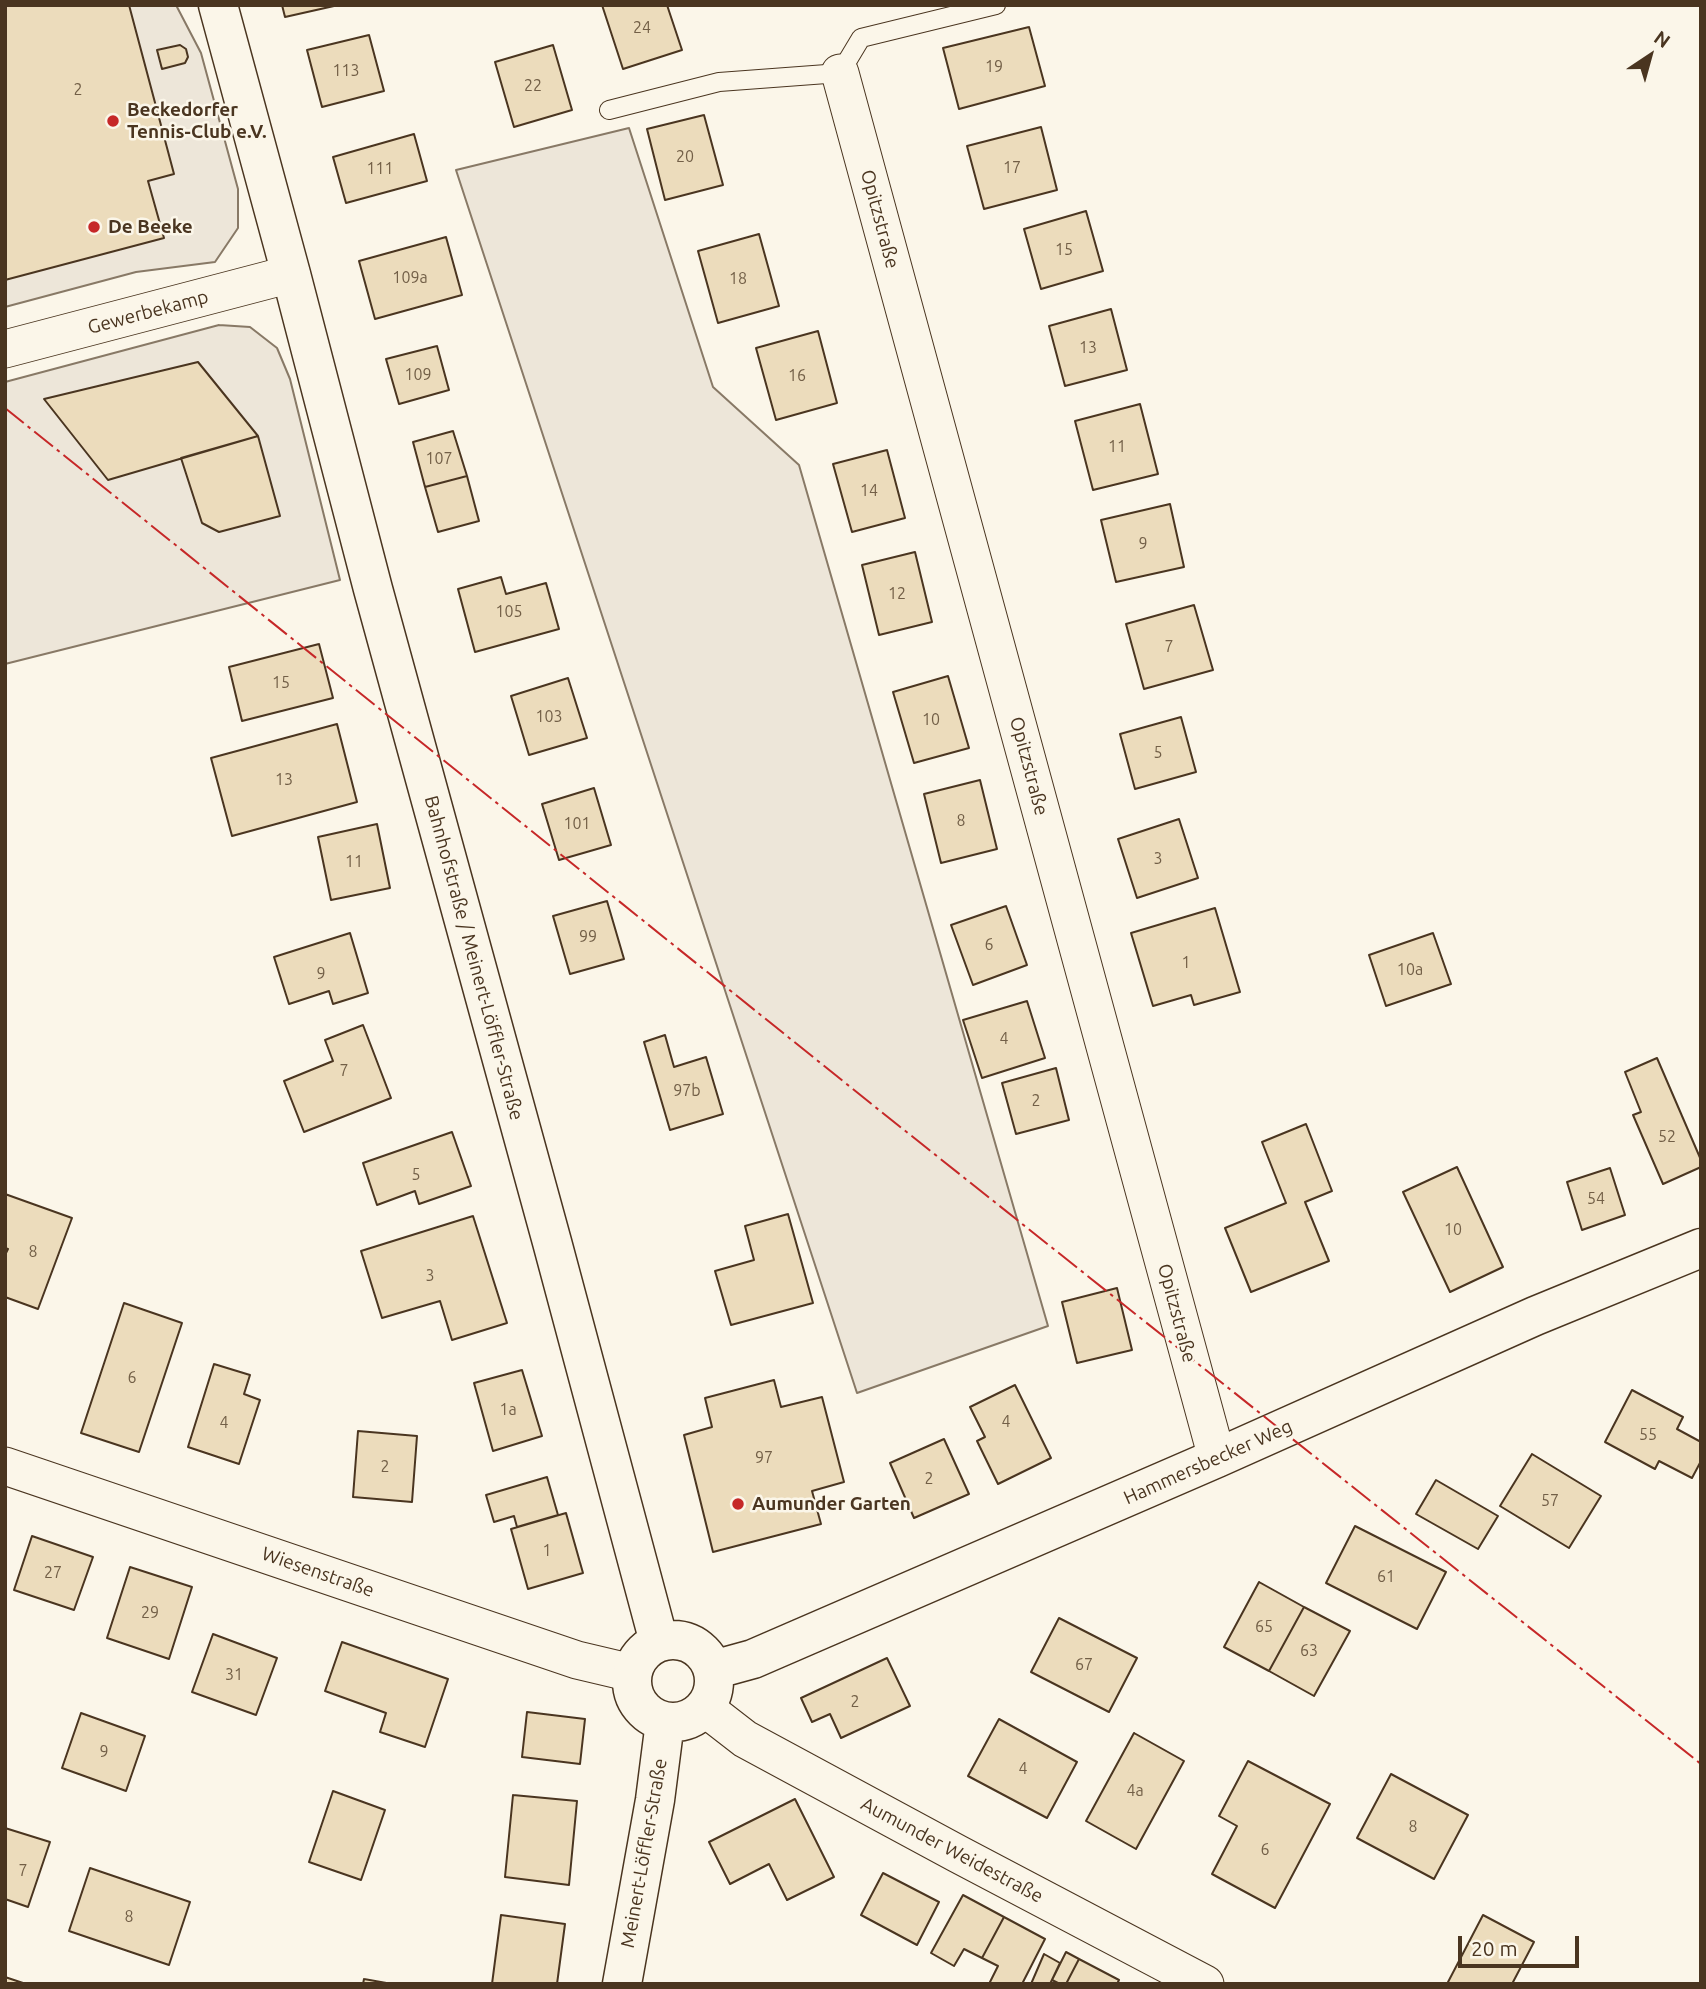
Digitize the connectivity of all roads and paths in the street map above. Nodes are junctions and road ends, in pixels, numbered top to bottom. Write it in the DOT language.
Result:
graph roads {
  1 [pos="218,5"];
  2 [pos="996,5"];
  3 [pos="840,73"];
  4 [pos="609,110"];
  5 [pos="291,275"];
  6 [pos="5,349"];
  7 [pos="1701,1248"];
  8 [pos="1217,1458"];
  9 [pos="8,1476"];
  10 [pos="659,1642"];
  11 [pos="713,1670"];
  12 [pos="632,1673"];
  13 [pos="705,1708"];
  14 [pos="665,1723"];
  15 [pos="622,1984"];
  16 [pos="1205,1984"];
  1 -- 5 [label="street, Bahnhofstraße / Meinert-Löffler-Straße"];
  2 -- 3 [label="lane"];
  3 -- 4 [label="lane"];
  3 -- 8 [label="street, Opitzstraße"];
  5 -- 6 [label="street, Gewerbekamp"];
  5 -- 10 [label="street, Bahnhofstraße / Meinert-Löffler-Straße"];
  7 -- 8 [label="street, Hammersbecker Weg"];
  8 -- 11 [label="street, Hammersbecker Weg"];
  9 -- 12 [label="street, Wiesenstraße"];
  10 -- 11 [label="street"];
  10 -- 12 [label="street"];
  11 -- 13 [label="street"];
  12 -- 14 [label="street"];
  13 -- 14 [label="street"];
  13 -- 16 [label="street, Aumunder Weidestraße"];
  14 -- 15 [label="street, Meinert-Löffler-Straße"];
}
